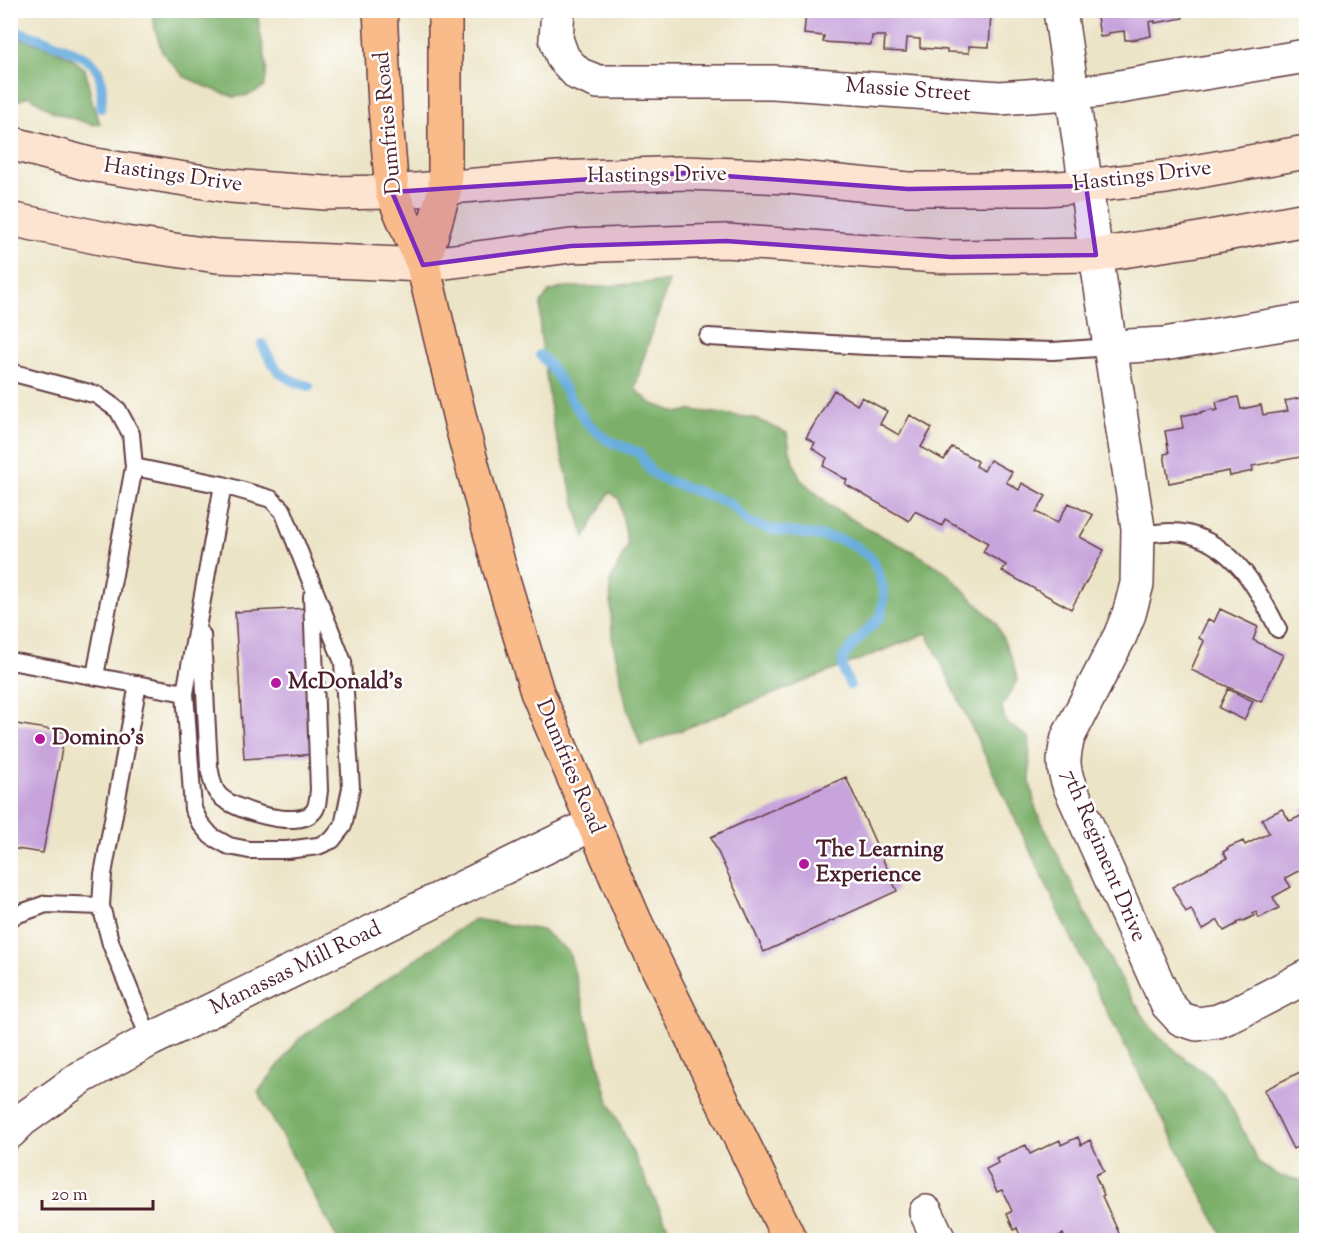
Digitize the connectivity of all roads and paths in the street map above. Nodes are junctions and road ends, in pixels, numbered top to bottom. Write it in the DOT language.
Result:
graph roads {
  1 [pos="380,10"];
  2 [pos="445,10"];
  3 [pos="558,10"];
  4 [pos="1060,10"];
  5 [pos="1306,56"];
  6 [pos="1072,93"];
  7 [pos="10,143"];
  8 [pos="1306,152"];
  9 [pos="1086,186"];
  10 [pos="445,188"];
  11 [pos="392,192"];
  12 [pos="10,219"];
  13 [pos="1306,219"];
  14 [pos="1096,255"];
  15 [pos="423,265"];
  16 [pos="1306,320"];
  17 [pos="708,337"];
  18 [pos="1111,347"];
  19 [pos="10,372"];
  20 [pos="134,467"];
  21 [pos="223,485"];
  22 [pos="1137,534"];
  23 [pos="312,585"];
  24 [pos="200,607"];
  25 [pos="1278,628"];
  26 [pos="10,661"];
  27 [pos="95,676"];
  28 [pos="138,684"];
  29 [pos="185,693"];
  30 [pos="593,824"];
  31 [pos="101,906"];
  32 [pos="10,917"];
  33 [pos="1306,977"];
  34 [pos="150,1040"];
  35 [pos="10,1132"];
  36 [pos="790,1240"];
  1 -- 11 [label="main road, Dumfries Road"];
  2 -- 10 [label="main road, Dumfries Road"];
  3 -- 6 [label="street, Massie Street"];
  4 -- 6 [label="street, 7th Regiment Drive"];
  5 -- 6 [label="street, Massie Street"];
  6 -- 9 [label="street, 7th Regiment Drive"];
  7 -- 11 [label="street, Hastings Drive"];
  8 -- 9 [label="street, Hastings Drive"];
  9 -- 10 [label="street, Hastings Drive"];
  9 -- 14 [label="street, 7th Regiment Drive"];
  10 -- 11 [label="street, Hastings Drive"];
  10 -- 15 [label="main road, Dumfries Road"];
  11 -- 15 [label="main road, Dumfries Road"];
  12 -- 15 [label="street"];
  13 -- 14 [label="street"];
  14 -- 15 [label="street"];
  14 -- 18 [label="street, 7th Regiment Drive"];
  15 -- 30 [label="main road, Dumfries Road"];
  16 -- 18 [label="street"];
  17 -- 18 [label="lane"];
  18 -- 22 [label="street, 7th Regiment Drive"];
  19 -- 20 [label="lane"];
  20 -- 21 [label="lane"];
  20 -- 27 [label="lane"];
  21 -- 23 [label="lane"];
  21 -- 24 [label="lane"];
  22 -- 25 [label="lane"];
  22 -- 33 [label="street, 7th Regiment Drive"];
  23 -- 24 [label="lane"];
  23 -- 29 [label="lane"];
  24 -- 29 [label="lane"];
  26 -- 27 [label="lane"];
  27 -- 28 [label="lane"];
  28 -- 29 [label="lane"];
  28 -- 31 [label="lane"];
  30 -- 34 [label="street, Manassas Mill Road"];
  30 -- 36 [label="main road, Dumfries Road"];
  31 -- 32 [label="lane"];
  31 -- 34 [label="lane"];
  34 -- 35 [label="street, Manassas Mill Road"];
}
